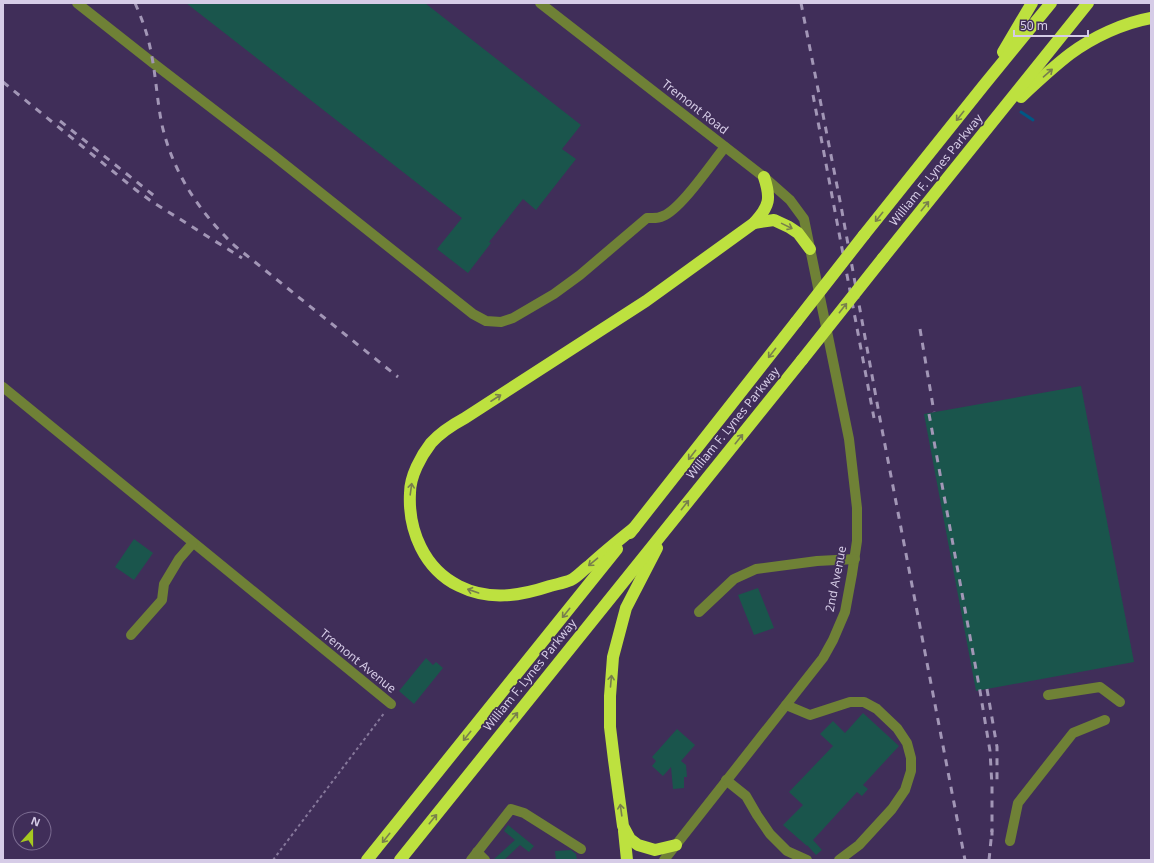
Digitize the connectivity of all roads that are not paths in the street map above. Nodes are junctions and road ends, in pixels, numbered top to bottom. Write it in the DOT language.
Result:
graph roads {
  1 [pos="77,3"];
  2 [pos="540,3"];
  3 [pos="1032,3"];
  4 [pos="1051,3"];
  5 [pos="1088,3"];
  6 [pos="1151,18"];
  7 [pos="984,85"];
  8 [pos="997,117"];
  9 [pos="725,147"];
  10 [pos="764,177"];
  11 [pos="754,223"];
  12 [pos="810,249"];
  13 [pos="3,387"];
  14 [pos="634,528"];
  15 [pos="665,531"];
  16 [pos="193,543"];
  17 [pos="855,559"];
  18 [pos="699,612"];
  19 [pos="131,635"];
  20 [pos="1048,694"];
  21 [pos="1120,702"];
  22 [pos="391,704"];
  23 [pos="786,705"];
  24 [pos="1106,720"];
  25 [pos="726,780"];
  26 [pos="623,826"];
  27 [pos="1010,841"];
  28 [pos="581,850"];
  29 [pos="670,854"];
  30 [pos="474,856"];
  31 [pos="367,860"];
  32 [pos="400,860"];
  33 [pos="486,860"];
  34 [pos="627,860"];
  35 [pos="807,860"];
  36 [pos="839,860"];
  1 -- 9 [label="street"];
  2 -- 9 [label="street, Tremont Road"];
  3 -- 7 [label="highway"];
  4 -- 7 [label="highway, William F. Lynes Parkway"];
  5 -- 8 [label="highway, William F. Lynes Parkway"];
  8 -- 6 [label="highway, one-way"];
  7 -- 14 [label="highway, William F. Lynes Parkway, one-way, bridge"];
  15 -- 8 [label="highway, William F. Lynes Parkway, one-way, bridge"];
  9 -- 10 [label="street, Tremont Road"];
  10 -- 11 [label="highway"];
  10 -- 12 [label="street, Tremont Road"];
  11 -- 12 [label="highway, one-way"];
  14 -- 11 [label="highway, one-way"];
  12 -- 17 [label="street, 2nd Avenue"];
  13 -- 16 [label="street, Tremont Avenue"];
  14 -- 31 [label="highway, William F. Lynes Parkway, one-way"];
  26 -- 15 [label="highway, one-way"];
  32 -- 15 [label="highway, William F. Lynes Parkway, one-way"];
  16 -- 19 [label="street"];
  16 -- 22 [label="street, Tremont Avenue"];
  17 -- 18 [label="street"];
  17 -- 23 [label="street, 2nd Avenue"];
  20 -- 21 [label="street"];
  23 -- 25 [label="street, 2nd Avenue"];
  23 -- 36 [label="street"];
  24 -- 27 [label="street"];
  25 -- 29 [label="street, 2nd Avenue"];
  25 -- 35 [label="street"];
  26 -- 29 [label="highway"];
  26 -- 34 [label="highway"];
  28 -- 30 [label="street"];
  30 -- 33 [label="street"];
}
